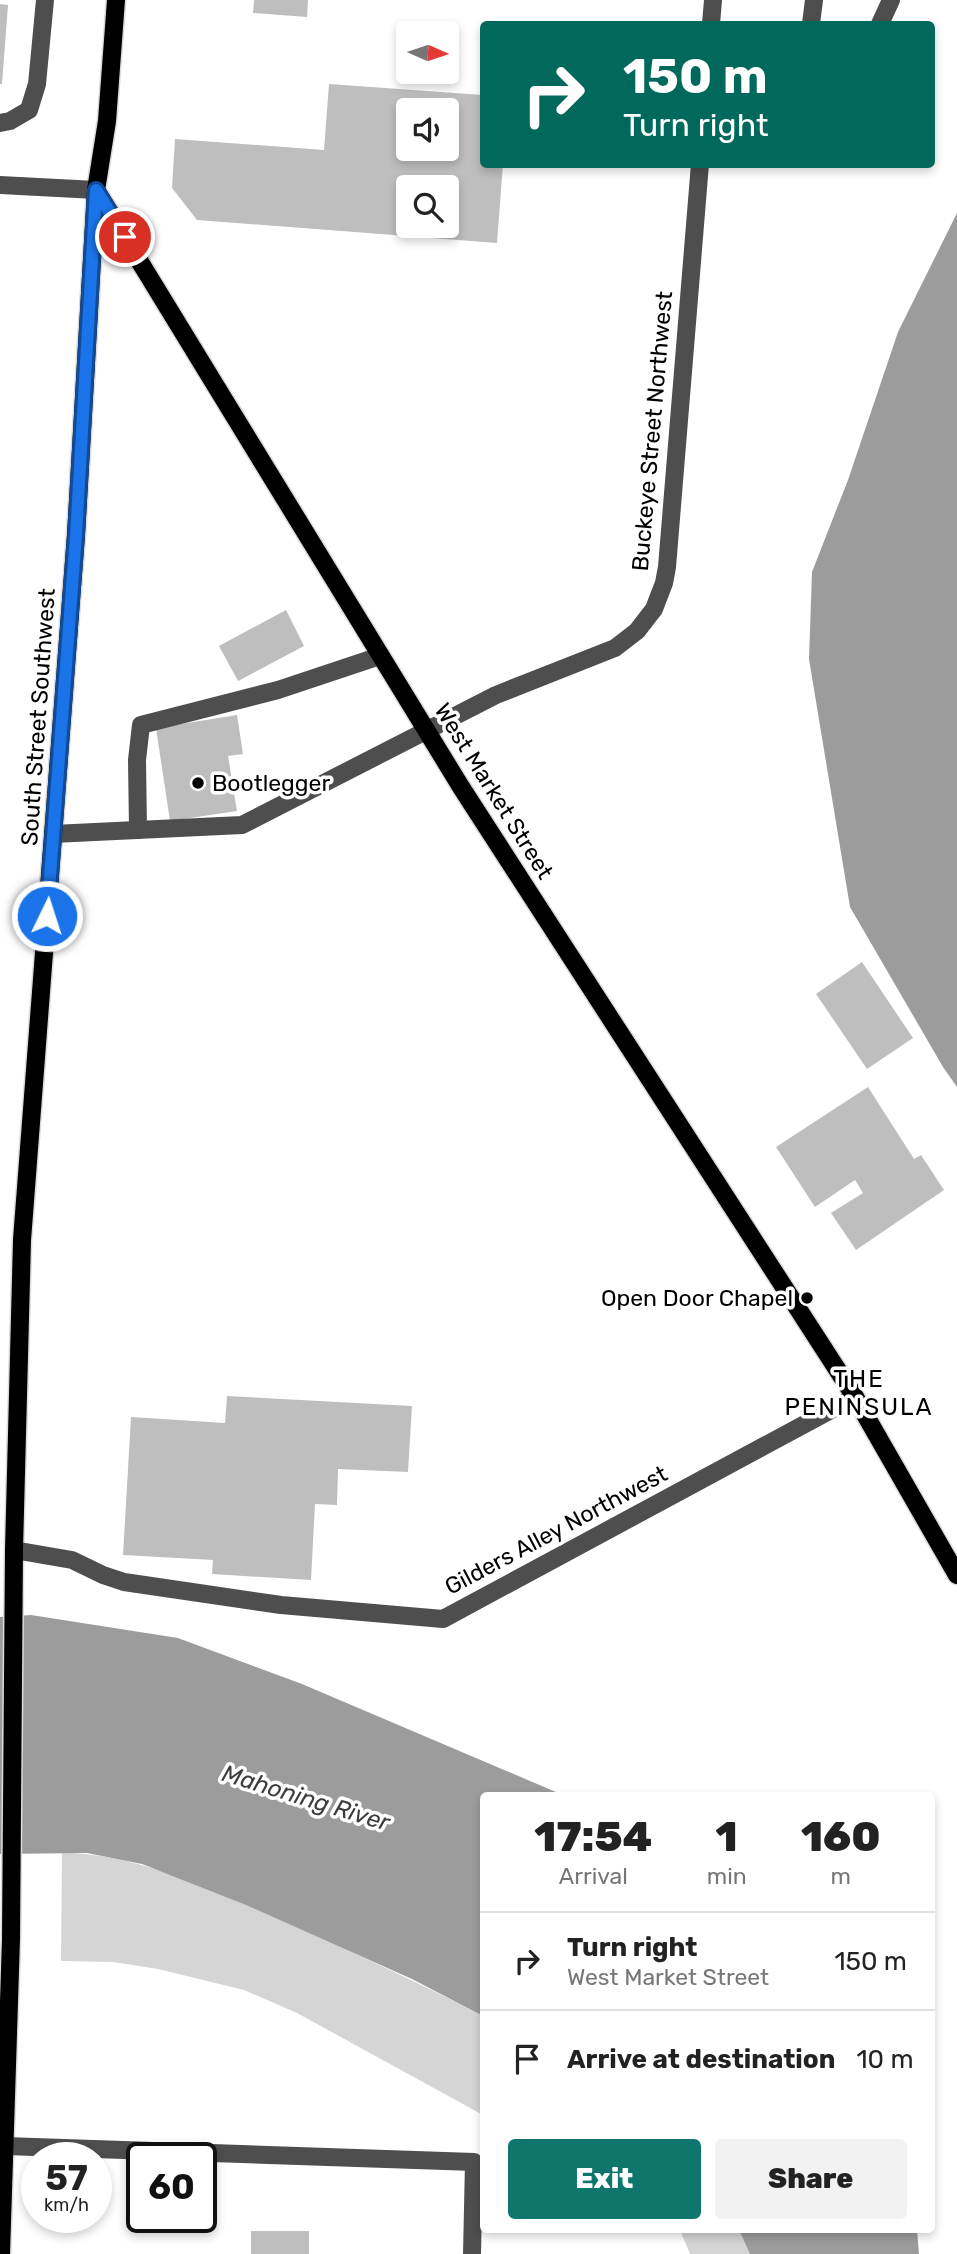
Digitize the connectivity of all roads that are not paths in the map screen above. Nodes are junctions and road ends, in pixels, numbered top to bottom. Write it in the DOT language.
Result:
graph roads {
  1 [pos="44,0"];
  2 [pos="116,0"];
  3 [pos="713,0"];
  4 [pos="814,0"];
  5 [pos="891,0"];
  6 [pos="711,21"];
  7 [pos="811,21"];
  8 [pos="881,21"];
  9 [pos="0,123"];
  10 [pos="700,168"];
  11 [pos="0,186"];
  12 [pos="96,190"];
  13 [pos="380,656"];
  14 [pos="429,731"];
  15 [pos="138,830"];
  16 [pos="53,834"];
  17 [pos="855,1397"];
  18 [pos="13,1550"];
  19 [pos="957,1575"];
  20 [pos="5,2146"];
  21 [pos="1,2254"];
  22 [pos="472,2254"];
  1 -- 9 [label="street"];
  2 -- 12 [label="main road"];
  3 -- 6 [label="street"];
  4 -- 7 [label="street"];
  5 -- 8 [label="street"];
  10 -- 14 [label="street, Buckeye Street Northwest"];
  11 -- 12 [label="street"];
  12 -- 13 [label="main road, West Market Street"];
  12 -- 16 [label="main road, South Street Southwest"];
  13 -- 14 [label="main road, West Market Street"];
  13 -- 15 [label="street"];
  14 -- 15 [label="street, Buckeye Street Northwest"];
  14 -- 17 [label="main road, West Market Street"];
  15 -- 16 [label="street, Buckeye Street Northwest"];
  16 -- 18 [label="main road, South Street Southwest"];
  17 -- 18 [label="street, Gilders Alley Northwest"];
  17 -- 19 [label="main road, West Market Street"];
  18 -- 20 [label="main road, South Street Southwest"];
  20 -- 21 [label="main road, South Street Southwest"];
  20 -- 22 [label="street"];
}
